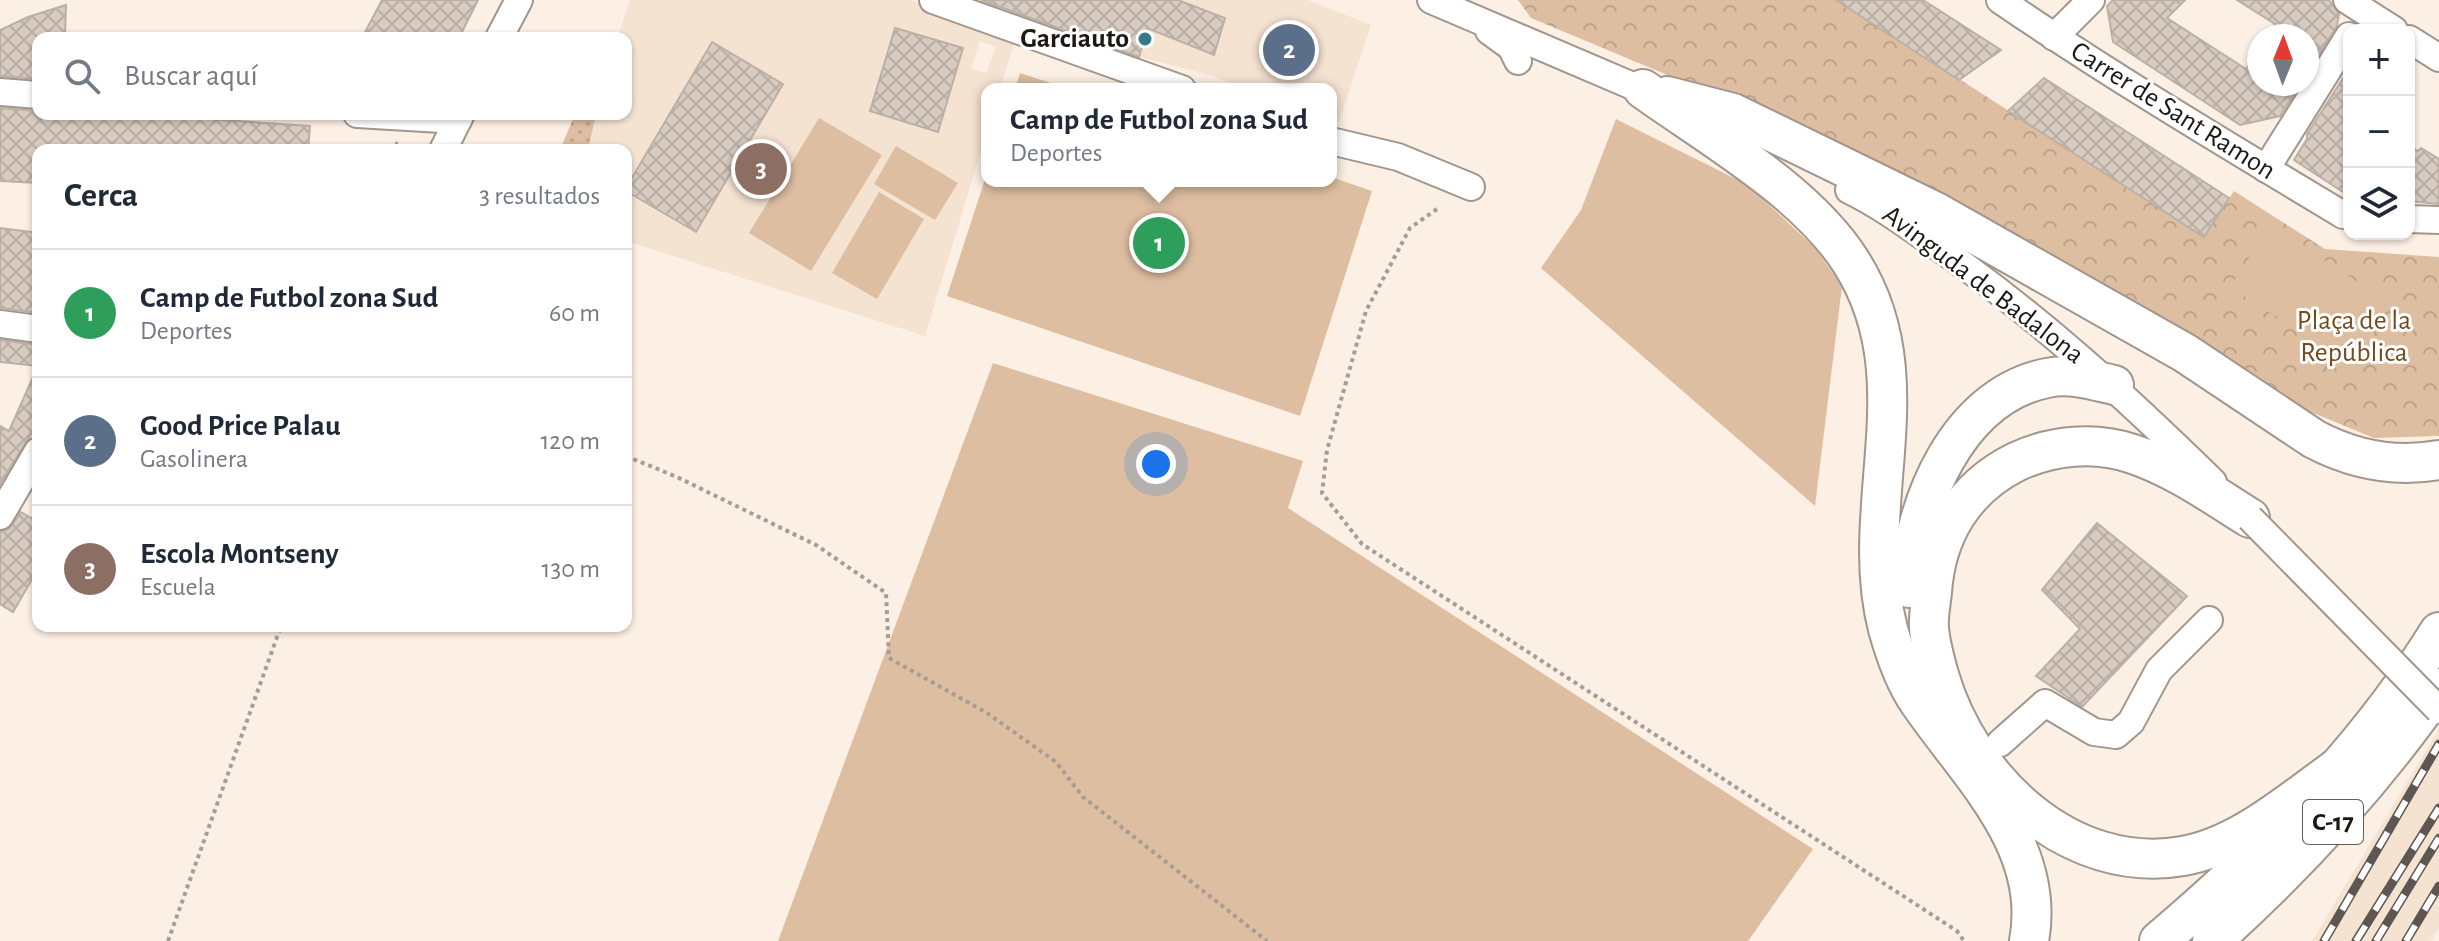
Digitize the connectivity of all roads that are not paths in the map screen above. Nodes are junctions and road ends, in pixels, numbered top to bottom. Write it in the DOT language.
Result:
graph roads {
  1 [pos="519,0"];
  2 [pos="933,0"];
  3 [pos="1431,0"];
  4 [pos="2000,0"];
  5 [pos="2091,0"];
  6 [pos="1470,6"];
  7 [pos="2357,10"];
  8 [pos="2383,24"];
  9 [pos="502,32"];
  10 [pos="2054,37"];
  11 [pos="2415,43"];
  12 [pos="2343,46"];
  13 [pos="2439,58"];
  14 [pos="1518,61"];
  15 [pos="1165,83"];
  16 [pos="1643,89"];
  17 [pos="0,92"];
  18 [pos="32,95"];
  19 [pos="458,120"];
  20 [pos="1337,142"];
  21 [pos="446,144"];
  22 [pos="2266,169"];
  23 [pos="1471,187"];
  24 [pos="2343,215"];
  25 [pos="2415,219"];
  26 [pos="2439,220"];
  27 [pos="0,324"];
  28 [pos="32,328"];
  29 [pos="2114,385"];
  30 [pos="2439,460"];
  31 [pos="32,461"];
  32 [pos="0,516"];
  33 [pos="2250,518"];
  34 [pos="2209,620"];
  35 [pos="2439,632"];
  36 [pos="2439,688"];
  37 [pos="2439,710"];
  38 [pos="2000,743"];
  39 [pos="1952,745"];
  40 [pos="2340,766"];
  41 [pos="2029,941"];
  42 [pos="2159,941"];
  43 [pos="2212,941"];
  1 -- 9 [label="street"];
  2 -- 15 [label="street"];
  3 -- 6 [label="street, Avinguda de Badalona"];
  4 -- 10 [label="street, Carrer de Sant Ramon"];
  5 -- 10 [label="street"];
  6 -- 14 [label="street"];
  6 -- 16 [label="street, Avinguda de Badalona"];
  7 -- 8 [label="street"];
  10 -- 22 [label="street, Carrer de Sant Ramon"];
  11 -- 13 [label="street"];
  12 -- 22 [label="street"];
  16 -- 29 [label="street, Avinguda de Badalona"];
  16 -- 30 [label="highway"];
  16 -- 39 [label="highway"];
  17 -- 18 [label="street"];
  19 -- 21 [label="street"];
  20 -- 23 [label="street"];
  22 -- 24 [label="street, Carrer de Sant Ramon"];
  25 -- 26 [label="street"];
  27 -- 28 [label="street"];
  29 -- 33 [label="street, Avinguda de Badalona"];
  29 -- 39 [label="highway"];
  31 -- 32 [label="street"];
  33 -- 37 [label="street, Avinguda de Badalona, bridge"];
  33 -- 40 [label="highway"];
  34 -- 38 [label="street"];
  35 -- 40 [label="highway, C-17"];
  36 -- 43 [label="highway, C-17"];
  39 -- 41 [label="highway"];
  40 -- 42 [label="highway, C-17"];
}
